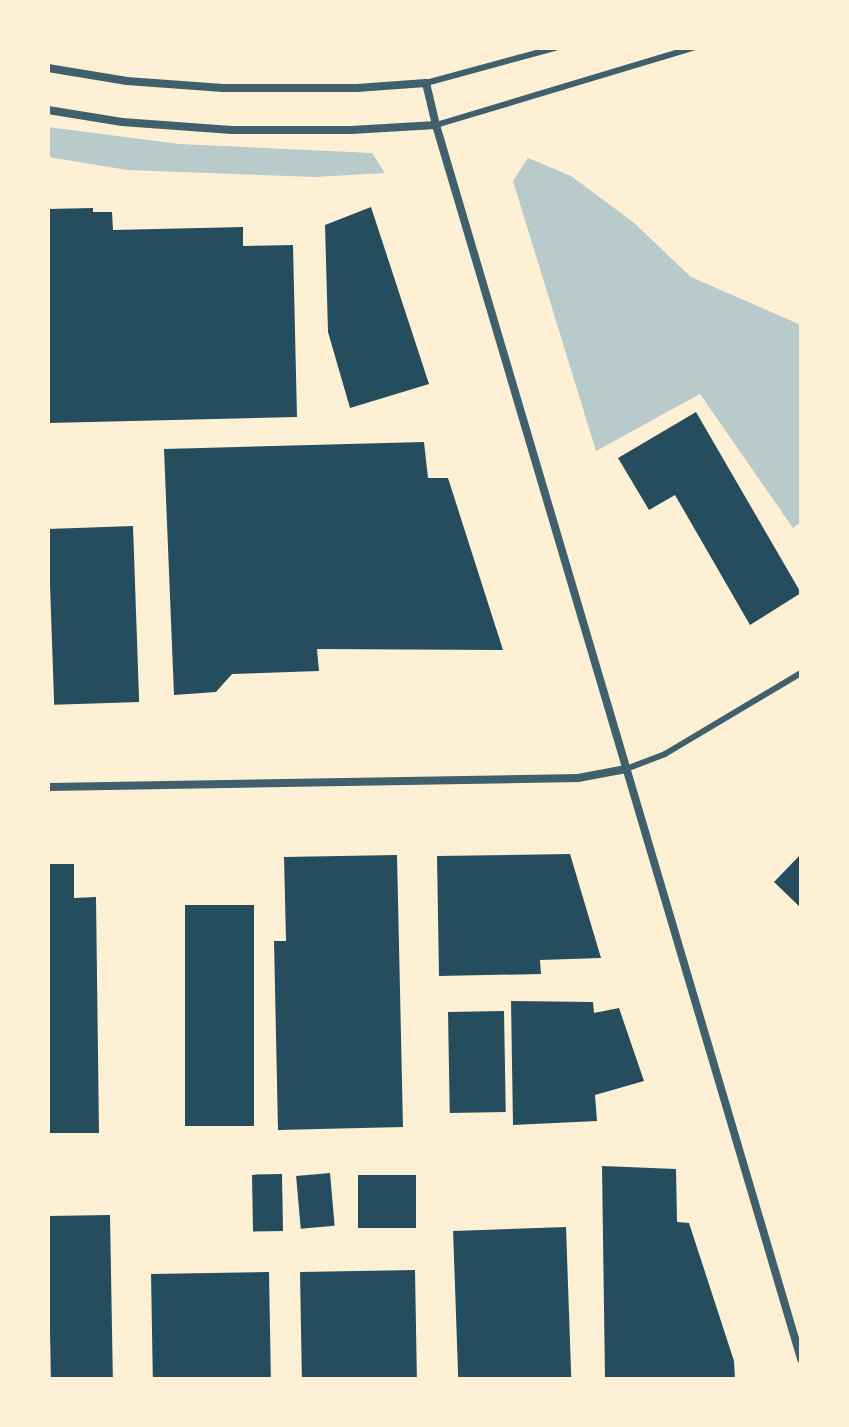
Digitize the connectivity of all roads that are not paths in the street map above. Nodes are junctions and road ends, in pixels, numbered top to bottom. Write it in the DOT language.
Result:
graph roads {
  1 [pos="555,48"];
  2 [pos="693,48"];
  3 [pos="48,68"];
  4 [pos="426,83"];
  5 [pos="48,110"];
  6 [pos="436,125"];
  7 [pos="801,673"];
  8 [pos="626,769"];
  9 [pos="48,787"];
  10 [pos="801,1359"];
  1 -- 4 [label="lane"];
  2 -- 6 [label="lane"];
  3 -- 4 [label="street"];
  4 -- 6 [label="street"];
  5 -- 6 [label="street"];
  6 -- 8 [label="street"];
  7 -- 8 [label="lane"];
  8 -- 9 [label="street"];
  8 -- 10 [label="street"];
}
